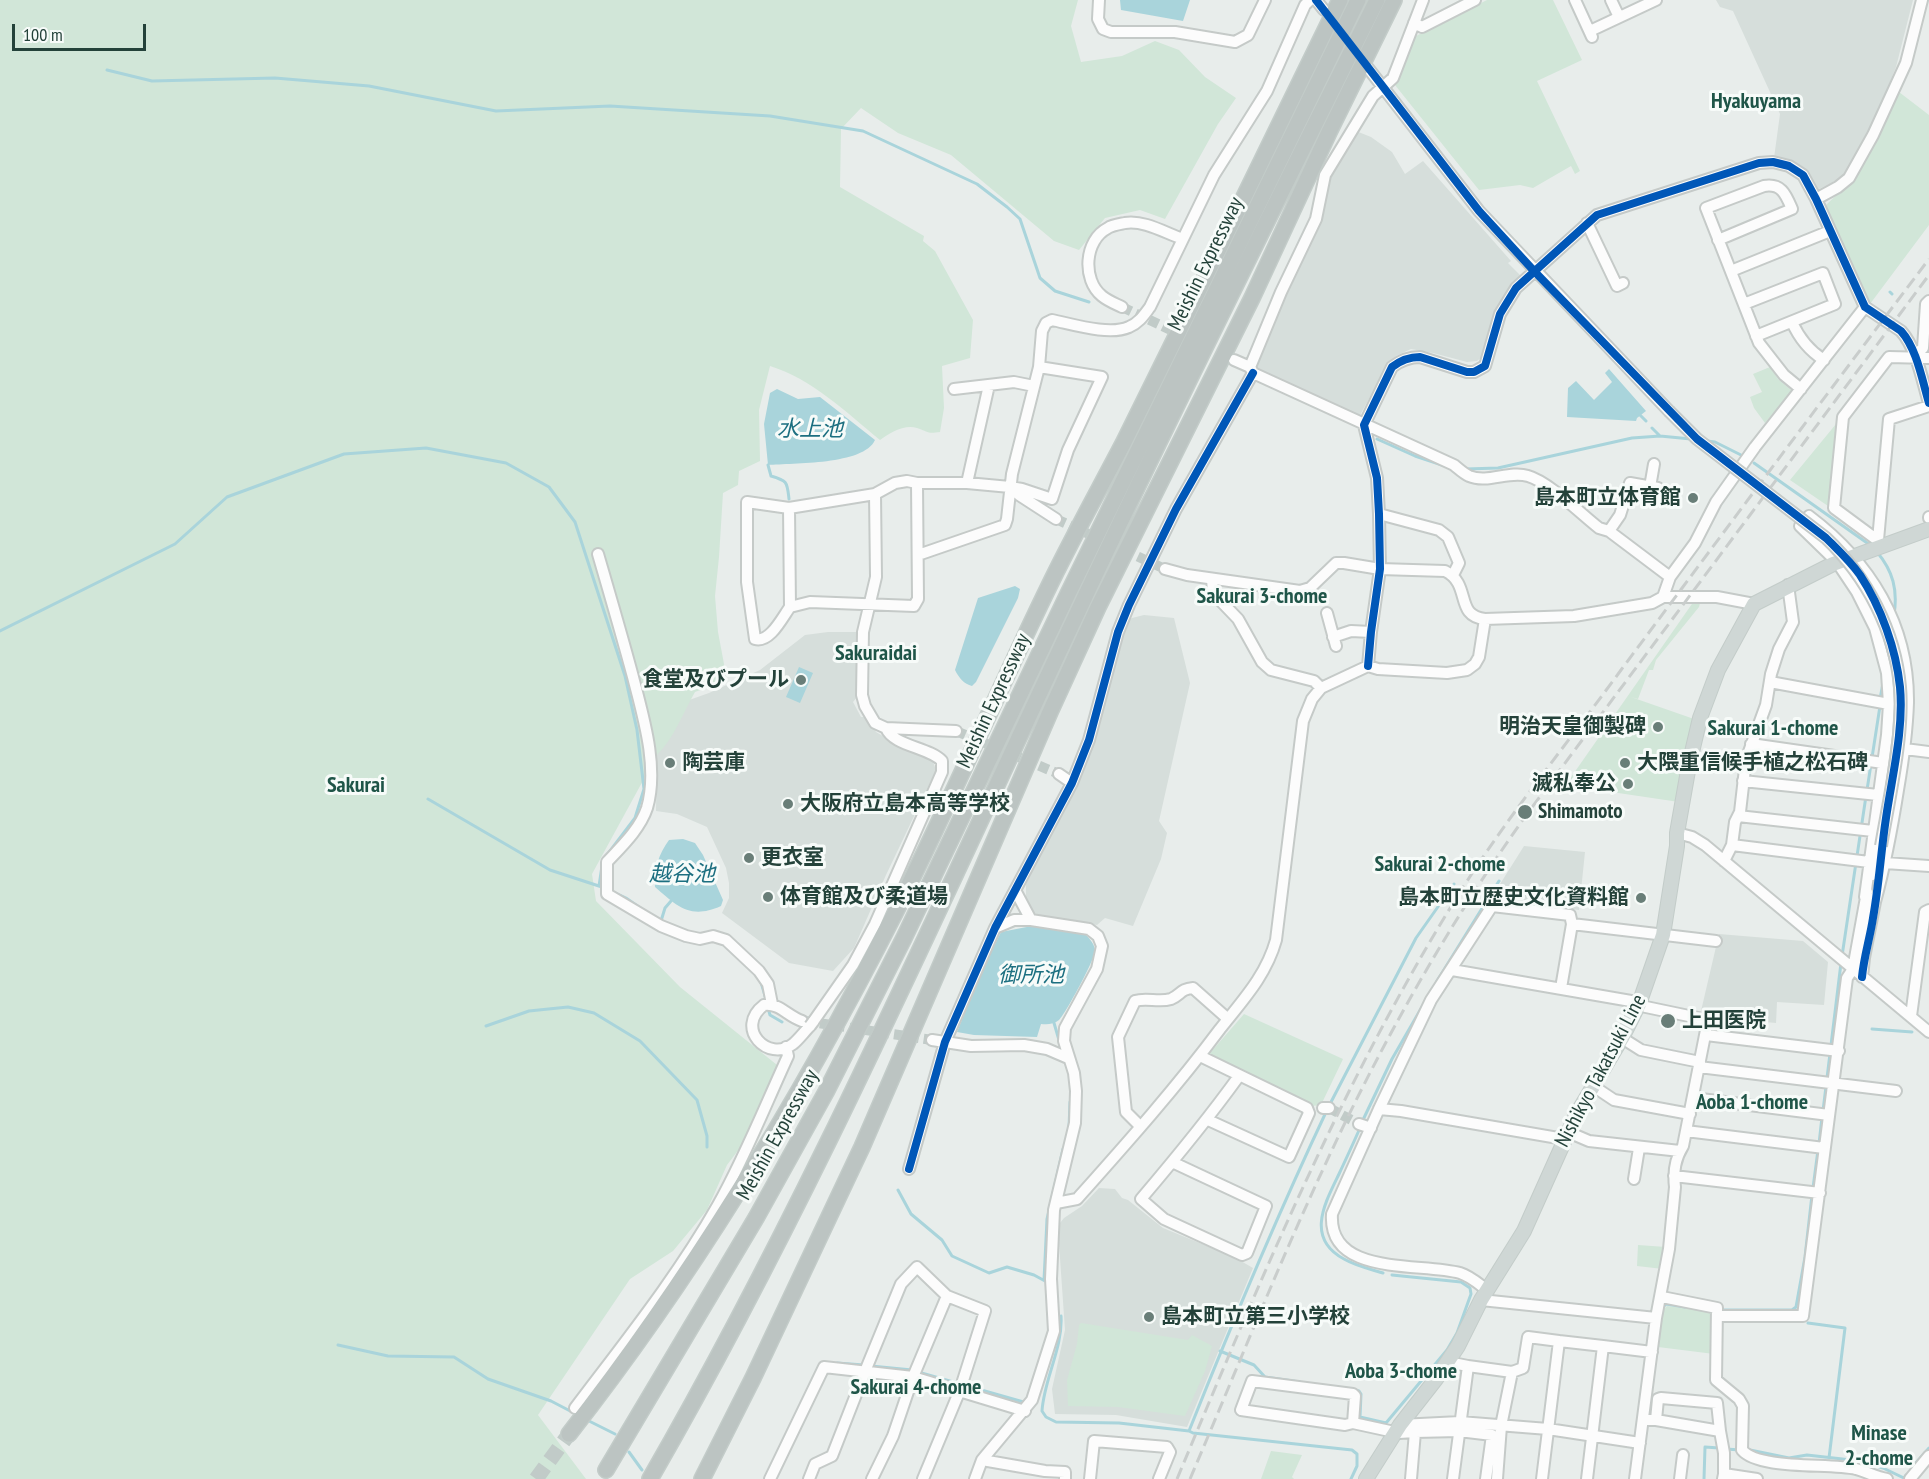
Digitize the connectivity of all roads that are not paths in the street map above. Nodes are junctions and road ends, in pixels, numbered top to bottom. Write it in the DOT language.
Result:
graph roads {
  1 [pos="1099,0"];
  2 [pos="1265,0"];
  3 [pos="1310,0"];
  4 [pos="1316,0"];
  5 [pos="1340,0"];
  6 [pos="1358,0"];
  7 [pos="1377,0"];
  8 [pos="1394,0"];
  9 [pos="1423,0"];
  10 [pos="1475,0"];
  11 [pos="1575,0"];
  12 [pos="1611,0"];
  13 [pos="1656,0"];
  14 [pos="1922,0"];
  15 [pos="1324,10"];
  16 [pos="1619,17"];
  17 [pos="1414,24"];
  18 [pos="1368,68"];
  19 [pos="1382,86"];
  20 [pos="1816,199"];
  21 [pos="1587,223"];
  22 [pos="1830,231"];
  23 [pos="1183,239"];
  24 [pos="1718,240"];
  25 [pos="1534,271"];
  26 [pos="1731,271"];
  27 [pos="1617,286"];
  28 [pos="1929,301"];
  29 [pos="1744,304"];
  30 [pos="1122,307"];
  31 [pos="1865,307"];
  32 [pos="1927,314"];
  33 [pos="1791,322"];
  34 [pos="1756,336"];
  35 [pos="1914,356"];
  36 [pos="1929,358"];
  37 [pos="1234,360"];
  38 [pos="1824,360"];
  39 [pos="1039,367"];
  40 [pos="1251,370"];
  41 [pos="989,385"];
  42 [pos="1034,386"];
  43 [pos="954,389"];
  44 [pos="1801,389"];
  45 [pos="1929,404"];
  46 [pos="1364,425"];
  47 [pos="1654,464"];
  48 [pos="917,483"];
  49 [pos="967,483"];
  50 [pos="1010,487"];
  51 [pos="875,494"];
  52 [pos="789,508"];
  53 [pos="1379,514"];
  54 [pos="1056,519"];
  55 [pos="1929,529"];
  56 [pos="1609,531"];
  57 [pos="1877,546"];
  58 [pos="598,554"];
  59 [pos="918,555"];
  60 [pos="1854,556"];
  61 [pos="1837,562"];
  62 [pos="1165,569"];
  63 [pos="1380,569"];
  64 [pos="1454,575"];
  65 [pos="1670,577"];
  66 [pos="1212,579"];
  67 [pos="1788,585"];
  68 [pos="1663,597"];
  69 [pos="1754,604"];
  70 [pos="870,605"];
  71 [pos="790,607"];
  72 [pos="1327,613"];
  73 [pos="1485,620"];
  74 [pos="1371,632"];
  75 [pos="1368,666"];
  76 [pos="1770,682"];
  77 [pos="1321,688"];
  78 [pos="1889,704"];
  79 [pos="886,728"];
  80 [pos="956,731"];
  81 [pos="1751,744"];
  82 [pos="1905,749"];
  83 [pos="1929,752"];
  84 [pos="1883,763"];
  85 [pos="1059,774"];
  86 [pos="1743,782"];
  87 [pos="1072,783"];
  88 [pos="1878,795"];
  89 [pos="1738,816"];
  90 [pos="1873,831"];
  91 [pos="1677,833"];
  92 [pos="1732,845"];
  93 [pos="1881,846"];
  94 [pos="1724,861"];
  95 [pos="1869,862"];
  96 [pos="1886,863"];
  97 [pos="1929,866"];
  98 [pos="1015,890"];
  99 [pos="1865,897"];
  100 [pos="1875,902"];
  101 [pos="1929,910"];
  102 [pos="1031,920"];
  103 [pos="1572,924"];
  104 [pos="995,928"];
  105 [pos="1663,935"];
  106 [pos="1716,941"];
  107 [pos="1853,969"];
  108 [pos="1452,970"];
  109 [pos="1862,976"];
  110 [pos="1561,988"];
  111 [pos="769,1004"];
  112 [pos="1639,1004"];
  113 [pos="1911,1016"];
  114 [pos="1228,1019"];
  115 [pos="808,1023"];
  116 [pos="1929,1032"];
  117 [pos="1706,1035"];
  118 [pos="1622,1038"];
  119 [pos="932,1040"];
  120 [pos="792,1044"];
  121 [pos="944,1044"];
  122 [pos="1833,1050"];
  123 [pos="1200,1056"];
  124 [pos="1066,1057"];
  125 [pos="1700,1064"];
  126 [pos="1239,1076"];
  127 [pos="1828,1082"];
  128 [pos="1593,1086"];
  129 [pos="1896,1091"];
  130 [pos="1693,1098"];
  131 [pos="1379,1109"];
  132 [pos="1690,1114"];
  133 [pos="1828,1115"];
  134 [pos="1208,1120"];
  135 [pos="1359,1124"];
  136 [pos="1140,1126"];
  137 [pos="1371,1128"];
  138 [pos="1686,1131"];
  139 [pos="1566,1136"];
  140 [pos="1640,1148"];
  141 [pos="1680,1151"];
  142 [pos="1820,1157"];
  143 [pos="1172,1162"];
  144 [pos="909,1169"];
  145 [pos="1674,1176"];
  146 [pos="1634,1179"];
  147 [pos="1820,1193"];
  148 [pos="1056,1203"];
  149 [pos="1484,1295"];
  150 [pos="947,1296"];
  151 [pos="1662,1297"];
  152 [pos="1717,1313"];
  153 [pos="1656,1318"];
  154 [pos="1559,1341"];
  155 [pos="1603,1346"];
  156 [pos="1652,1352"];
  157 [pos="1448,1362"];
  158 [pos="1468,1366"];
  159 [pos="866,1367"];
  160 [pos="1512,1372"];
  161 [pos="914,1373"];
  162 [pos="962,1386"];
  163 [pos="1028,1406"];
  164 [pos="575,1408"];
  165 [pos="1643,1420"];
  166 [pos="1656,1420"];
  167 [pos="1353,1423"];
  168 [pos="1501,1426"];
  169 [pos="1460,1427"];
  170 [pos="1397,1428"];
  171 [pos="1548,1429"];
  172 [pos="571,1431"];
  173 [pos="1720,1431"];
  174 [pos="1416,1432"];
  175 [pos="1592,1436"];
  176 [pos="1640,1443"];
  177 [pos="1683,1455"];
  178 [pos="1929,1456"];
  179 [pos="982,1460"];
  180 [pos="606,1470"];
  181 [pos="1723,1476"];
  182 [pos="1879,1478"];
  183 [pos="650,1479"];
  184 [pos="702,1479"];
  185 [pos="770,1479"];
  186 [pos="810,1479"];
  187 [pos="872,1479"];
  188 [pos="923,1479"];
  189 [pos="975,1479"];
  190 [pos="1065,1479"];
  191 [pos="1090,1479"];
  192 [pos="1159,1479"];
  193 [pos="1366,1479"];
  194 [pos="1411,1479"];
  195 [pos="1453,1479"];
  196 [pos="1486,1479"];
  197 [pos="1497,1479"];
  198 [pos="1542,1479"];
  199 [pos="1587,1479"];
  200 [pos="1635,1479"];
  201 [pos="1680,1479"];
  202 [pos="1757,1479"];
  203 [pos="1910,1479"];
  1 -- 2 [label="street"];
  3 -- 23 [label="street"];
  4 -- 15 [label="street"];
  5 -- 172 [label="highway, Meishin Expressway"];
  6 -- 180 [label="highway, Meishin Expressway"];
  7 -- 183 [label="highway, Meishin Expressway"];
  8 -- 184 [label="highway"];
  9 -- 17 [label="street"];
  10 -- 17 [label="street"];
  11 -- 16 [label="street"];
  12 -- 16 [label="street"];
  13 -- 16 [label="street"];
  14 -- 20 [label="street"];
  17 -- 19 [label="street"];
  18 -- 19 [label="street"];
  19 -- 25 [label="street"];
  19 -- 40 [label="street"];
  20 -- 21 [label="street"];
  20 -- 22 [label="street"];
  21 -- 25 [label="street"];
  21 -- 27 [label="street"];
  22 -- 26 [label="street"];
  22 -- 31 [label="street"];
  23 -- 30 [label="street"];
  23 -- 39 [label="street"];
  24 -- 24 [label="street"];
  24 -- 26 [label="street"];
  25 -- 46 [label="street"];
  25 -- 93 [label="street, bridge"];
  26 -- 29 [label="street"];
  28 -- 32 [label="street"];
  29 -- 33 [label="street"];
  29 -- 34 [label="street"];
  31 -- 35 [label="street"];
  31 -- 38 [label="street"];
  32 -- 35 [label="street"];
  33 -- 34 [label="street"];
  33 -- 38 [label="street"];
  34 -- 44 [label="street"];
  35 -- 36 [label="street"];
  35 -- 45 [label="street"];
  35 -- 57 [label="street"];
  37 -- 40 [label="street"];
  38 -- 44 [label="street"];
  39 -- 42 [label="street"];
  39 -- 50 [label="street"];
  40 -- 46 [label="street"];
  40 -- 87 [label="street"];
  41 -- 42 [label="street"];
  41 -- 43 [label="street"];
  41 -- 49 [label="street"];
  42 -- 50 [label="street"];
  44 -- 65 [label="street"];
  45 -- 57 [label="street"];
  46 -- 53 [label="street"];
  46 -- 56 [label="street"];
  47 -- 56 [label="street"];
  48 -- 49 [label="street"];
  48 -- 51 [label="street"];
  48 -- 59 [label="street"];
  49 -- 50 [label="street"];
  50 -- 54 [label="street"];
  50 -- 59 [label="street"];
  51 -- 52 [label="street"];
  51 -- 70 [label="street"];
  52 -- 71 [label="street"];
  52 -- 71 [label="street"];
  53 -- 63 [label="street"];
  53 -- 64 [label="street"];
  55 -- 57 [label="main road"];
  56 -- 65 [label="street"];
  57 -- 60 [label="main road"];
  58 -- 111 [label="street"];
  59 -- 70 [label="street"];
  60 -- 61 [label="main road"];
  60 -- 61 [label="street"];
  60 -- 82 [label="street"];
  61 -- 67 [label="main road"];
  61 -- 78 [label="street"];
  62 -- 66 [label="street"];
  63 -- 64 [label="street"];
  63 -- 66 [label="street"];
  63 -- 74 [label="street"];
  64 -- 73 [label="street"];
  65 -- 68 [label="street"];
  66 -- 77 [label="street"];
  67 -- 69 [label="main road"];
  67 -- 76 [label="street"];
  68 -- 69 [label="street"];
  68 -- 73 [label="street"];
  69 -- 91 [label="main road, Nishikyo Takatsuki Line"];
  70 -- 71 [label="street"];
  70 -- 79 [label="street"];
  72 -- 74 [label="street"];
  73 -- 75 [label="street"];
  74 -- 75 [label="street"];
  75 -- 77 [label="street"];
  76 -- 78 [label="street"];
  76 -- 81 [label="street"];
  77 -- 114 [label="street"];
  78 -- 84 [label="street"];
  79 -- 80 [label="street"];
  79 -- 115 [label="street"];
  81 -- 84 [label="street"];
  81 -- 86 [label="street"];
  82 -- 83 [label="street"];
  82 -- 96 [label="street"];
  84 -- 88 [label="street"];
  85 -- 87 [label="street"];
  86 -- 88 [label="street"];
  86 -- 89 [label="street"];
  87 -- 98 [label="street"];
  88 -- 90 [label="street"];
  89 -- 90 [label="street"];
  89 -- 92 [label="street"];
  90 -- 95 [label="street"];
  91 -- 94 [label="street"];
  91 -- 105 [label="main road, Nishikyo Takatsuki Line"];
  92 -- 94 [label="street"];
  92 -- 95 [label="street"];
  93 -- 99 [label="street"];
  93 -- 100 [label="street"];
  94 -- 107 [label="street"];
  95 -- 99 [label="street"];
  96 -- 97 [label="street"];
  96 -- 100 [label="street"];
  98 -- 102 [label="street"];
  98 -- 104 [label="street"];
  99 -- 107 [label="street"];
  100 -- 109 [label="street"];
  101 -- 113 [label="street"];
  102 -- 104 [label="street"];
  102 -- 124 [label="street"];
  103 -- 105 [label="street"];
  103 -- 108 [label="street"];
  103 -- 110 [label="street"];
  104 -- 121 [label="street"];
  105 -- 106 [label="street"];
  105 -- 112 [label="main road, Nishikyo Takatsuki Line"];
  107 -- 109 [label="street"];
  107 -- 122 [label="street"];
  108 -- 110 [label="street"];
  108 -- 131 [label="street"];
  109 -- 113 [label="street"];
  110 -- 112 [label="street"];
  111 -- 115 [label="street"];
  111 -- 120 [label="street"];
  112 -- 117 [label="street"];
  112 -- 118 [label="main road, Nishikyo Takatsuki Line"];
  113 -- 116 [label="street"];
  114 -- 123 [label="street"];
  114 -- 136 [label="street"];
  115 -- 120 [label="street"];
  117 -- 122 [label="street"];
  117 -- 125 [label="street"];
  118 -- 125 [label="street"];
  118 -- 128 [label="main road, Nishikyo Takatsuki Line"];
  119 -- 121 [label="street"];
  120 -- 164 [label="street"];
  121 -- 124 [label="street"];
  121 -- 144 [label="street"];
  122 -- 127 [label="street"];
  123 -- 126 [label="street"];
  123 -- 136 [label="street"];
  124 -- 148 [label="street"];
  125 -- 127 [label="street"];
  125 -- 130 [label="street"];
  126 -- 134 [label="street"];
  126 -- 134 [label="street"];
  127 -- 129 [label="street"];
  127 -- 133 [label="street"];
  128 -- 132 [label="street"];
  128 -- 139 [label="main road, Nishikyo Takatsuki Line"];
  130 -- 132 [label="street"];
  130 -- 133 [label="street"];
  131 -- 137 [label="street"];
  131 -- 139 [label="street"];
  132 -- 138 [label="street"];
  133 -- 142 [label="street"];
  134 -- 143 [label="street"];
  135 -- 137 [label="street"];
  136 -- 148 [label="street"];
  137 -- 149 [label="street"];
  138 -- 141 [label="street"];
  138 -- 142 [label="street"];
  139 -- 140 [label="street"];
  139 -- 149 [label="main road, Nishikyo Takatsuki Line"];
  140 -- 141 [label="street"];
  140 -- 146 [label="street"];
  141 -- 145 [label="street"];
  142 -- 147 [label="street"];
  143 -- 143 [label="street"];
  145 -- 147 [label="street"];
  145 -- 151 [label="street"];
  147 -- 152 [label="street"];
  148 -- 163 [label="street"];
  149 -- 153 [label="street"];
  149 -- 157 [label="main road, Nishikyo Takatsuki Line"];
  150 -- 159 [label="street"];
  150 -- 161 [label="street"];
  150 -- 162 [label="street"];
  151 -- 152 [label="street"];
  151 -- 153 [label="street"];
  152 -- 182 [label="street"];
  153 -- 156 [label="street"];
  154 -- 155 [label="street"];
  154 -- 160 [label="street"];
  154 -- 171 [label="street"];
  155 -- 156 [label="street"];
  155 -- 175 [label="street"];
  156 -- 165 [label="street"];
  157 -- 158 [label="street"];
  157 -- 170 [label="main road, Nishikyo Takatsuki Line"];
  158 -- 160 [label="street"];
  158 -- 169 [label="street"];
  159 -- 161 [label="street"];
  159 -- 185 [label="street"];
  159 -- 186 [label="street"];
  160 -- 168 [label="street"];
  161 -- 162 [label="street"];
  161 -- 187 [label="street"];
  162 -- 163 [label="street"];
  162 -- 188 [label="street"];
  163 -- 179 [label="street"];
  165 -- 166 [label="street"];
  165 -- 176 [label="street"];
  166 -- 173 [label="street"];
  166 -- 173 [label="street"];
  167 -- 167 [label="street"];
  167 -- 170 [label="street"];
  168 -- 169 [label="street"];
  168 -- 171 [label="street"];
  168 -- 197 [label="street"];
  169 -- 170 [label="street"];
  169 -- 174 [label="street"];
  169 -- 195 [label="street"];
  169 -- 196 [label="street"];
  170 -- 174 [label="street"];
  170 -- 193 [label="main road, Nishikyo Takatsuki Line"];
  171 -- 175 [label="street"];
  171 -- 198 [label="street"];
  173 -- 181 [label="street"];
  174 -- 194 [label="street"];
  175 -- 176 [label="street"];
  175 -- 199 [label="street"];
  176 -- 200 [label="street"];
  177 -- 201 [label="street"];
  178 -- 203 [label="street"];
  179 -- 189 [label="street"];
  179 -- 190 [label="street"];
  181 -- 202 [label="street"];
  191 -- 192 [label="street"];
}
